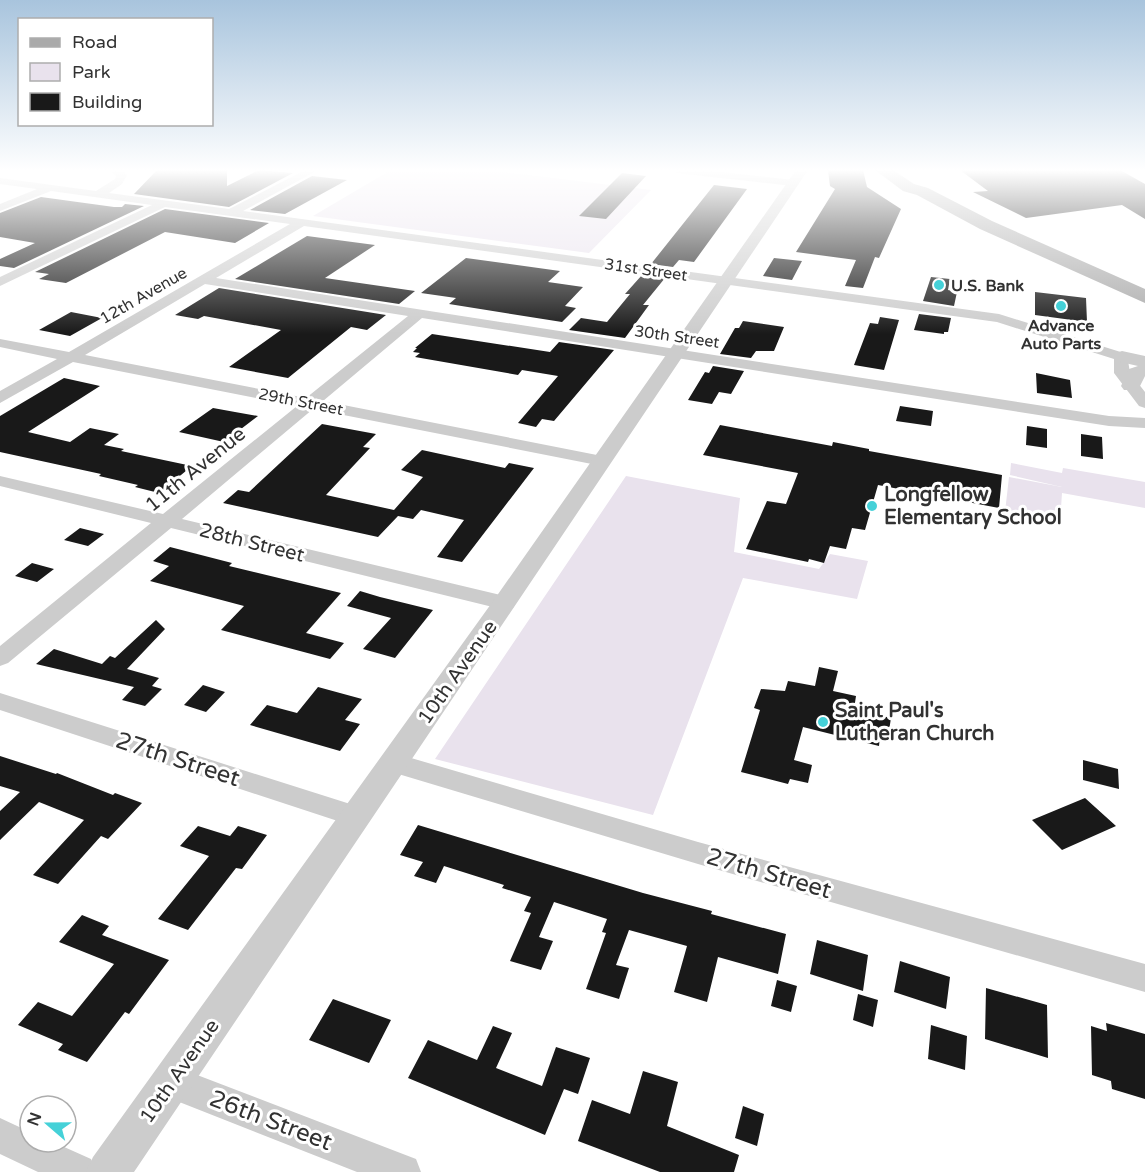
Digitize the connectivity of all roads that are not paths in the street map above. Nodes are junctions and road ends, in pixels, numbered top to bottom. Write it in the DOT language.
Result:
graph roads {
  1 [pos="120,225"];
  2 [pos="298,225"];
  3 [pos="323,225"];
  4 [pos="765,225"];
  5 [pos="985,225"];
  6 [pos="204,280"];
  7 [pos="728,280"];
  8 [pos="0,282"];
  9 [pos="1145,297"];
  10 [pos="419,314"];
  11 [pos="0,343"];
  12 [pos="675,355"];
  13 [pos="71,357"];
  14 [pos="1122,357"];
  15 [pos="1145,362"];
  16 [pos="1145,370"];
  17 [pos="1131,387"];
  18 [pos="0,398"];
  19 [pos="311,403"];
  20 [pos="1145,403"];
  21 [pos="1145,423"];
  22 [pos="603,461"];
  23 [pos="0,481"];
  24 [pos="167,521"];
  25 [pos="505,603"];
  26 [pos="0,658"];
  27 [pos="0,701"];
  28 [pos="393,763"];
  29 [pos="356,816"];
  30 [pos="1145,978"];
  31 [pos="171,1082"];
  32 [pos="0,1136"];
  33 [pos="78,1172"];
  34 [pos="108,1172"];
  35 [pos="403,1172"];
  1 -- 8 [label="street"];
  2 -- 6 [label="street, 12th Avenue"];
  3 -- 7 [label="street, 31st Street"];
  4 -- 7 [label="street, 10th Avenue"];
  5 -- 9 [label="main road"];
  6 -- 10 [label="street, 30th Street"];
  6 -- 13 [label="street, 12th Avenue"];
  7 -- 12 [label="street, 10th Avenue"];
  7 -- 14 [label="street, 31st Street"];
  10 -- 12 [label="street, 30th Street"];
  10 -- 19 [label="street, 11th Avenue"];
  11 -- 13 [label="street, 29th Street"];
  12 -- 21 [label="street, 30th Street"];
  12 -- 22 [label="street, 10th Avenue"];
  13 -- 18 [label="street, 12th Avenue"];
  13 -- 19 [label="street, 29th Street"];
  14 -- 15 [label="street, 31st Street"];
  14 -- 17 [label="street"];
  16 -- 17 [label="street"];
  17 -- 20 [label="street"];
  19 -- 22 [label="street, 29th Street"];
  19 -- 24 [label="street, 11th Avenue"];
  22 -- 25 [label="street, 10th Avenue"];
  23 -- 24 [label="street, 28th Street"];
  24 -- 25 [label="street, 28th Street"];
  24 -- 26 [label="street, 11th Avenue"];
  25 -- 28 [label="street, 10th Avenue"];
  27 -- 29 [label="street, 27th Street"];
  28 -- 29 [label="street, 10th Avenue"];
  28 -- 30 [label="street, 27th Street"];
  29 -- 31 [label="street, 10th Avenue"];
  31 -- 34 [label="street, 10th Avenue"];
  31 -- 35 [label="street, 26th Street"];
  32 -- 33 [label="street"];
}
